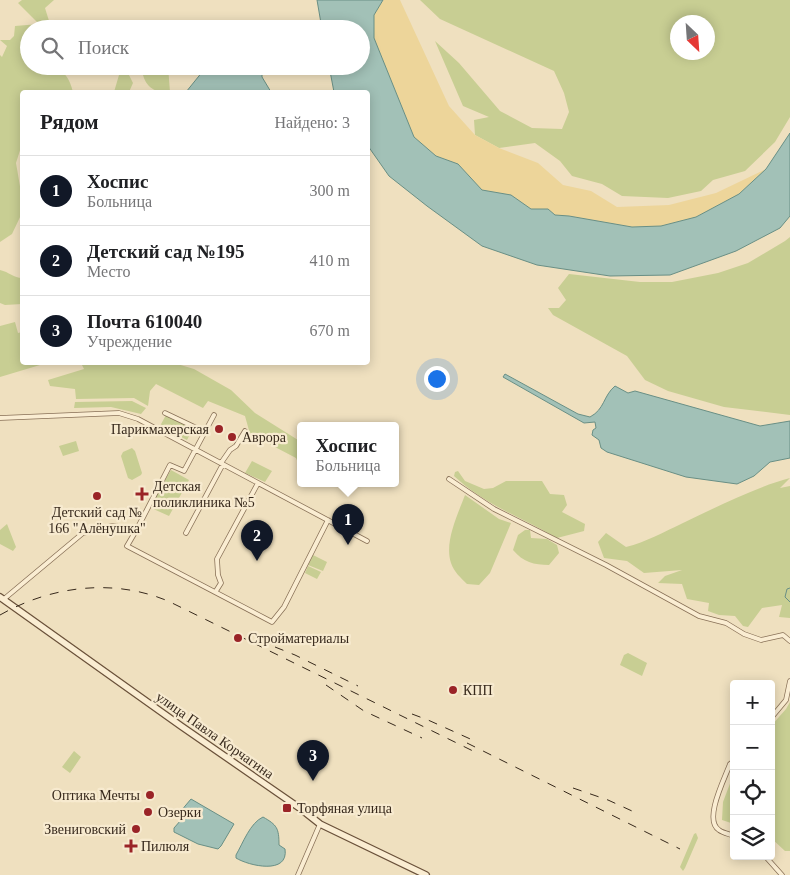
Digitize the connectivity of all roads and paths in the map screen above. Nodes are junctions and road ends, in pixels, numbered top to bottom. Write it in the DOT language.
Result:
graph roads {
  1 [pos="165,413"];
  2 [pos="214,415"];
  3 [pos="0,418"];
  4 [pos="245,431"];
  5 [pos="205,432"];
  6 [pos="196,450"];
  7 [pos="222,464"];
  8 [pos="449,479"];
  9 [pos="258,483"];
  10 [pos="328,520"];
  11 [pos="136,529"];
  12 [pos="186,533"];
  13 [pos="367,541"];
  14 [pos="216,592"];
  15 [pos="2,598"];
  16 [pos="279,605"];
  17 [pos="284,607"];
  18 [pos="790,641"];
  19 [pos="790,681"];
  20 [pos="775,713"];
  21 [pos="730,764"];
  22 [pos="320,824"];
  23 [pos="730,834"];
  24 [pos="768,860"];
  25 [pos="298,875"];
  26 [pos="426,875"];
  27 [pos="782,875"];
  1 -- 5 [label="street"];
  2 -- 5 [label="street"];
  3 -- 6 [label="street"];
  4 -- 7 [label="street"];
  5 -- 6 [label="street"];
  6 -- 7 [label="street"];
  6 -- 11 [label="street"];
  7 -- 9 [label="street"];
  7 -- 12 [label="street"];
  8 -- 18 [label="street"];
  9 -- 10 [label="street"];
  9 -- 14 [label="street"];
  10 -- 13 [label="street"];
  10 -- 17 [label="street"];
  11 -- 14 [label="street"];
  11 -- 15 [label="street"];
  14 -- 17 [label="street"];
  15 -- 22 [label="main road, улица Павла Корчагина"];
  16 -- 17 [label="street"];
  19 -- 20 [label="street"];
  21 -- 23 [label="street"];
  22 -- 25 [label="street"];
  22 -- 26 [label="main road, улица Павла Корчагина"];
  24 -- 27 [label="street"];
}
